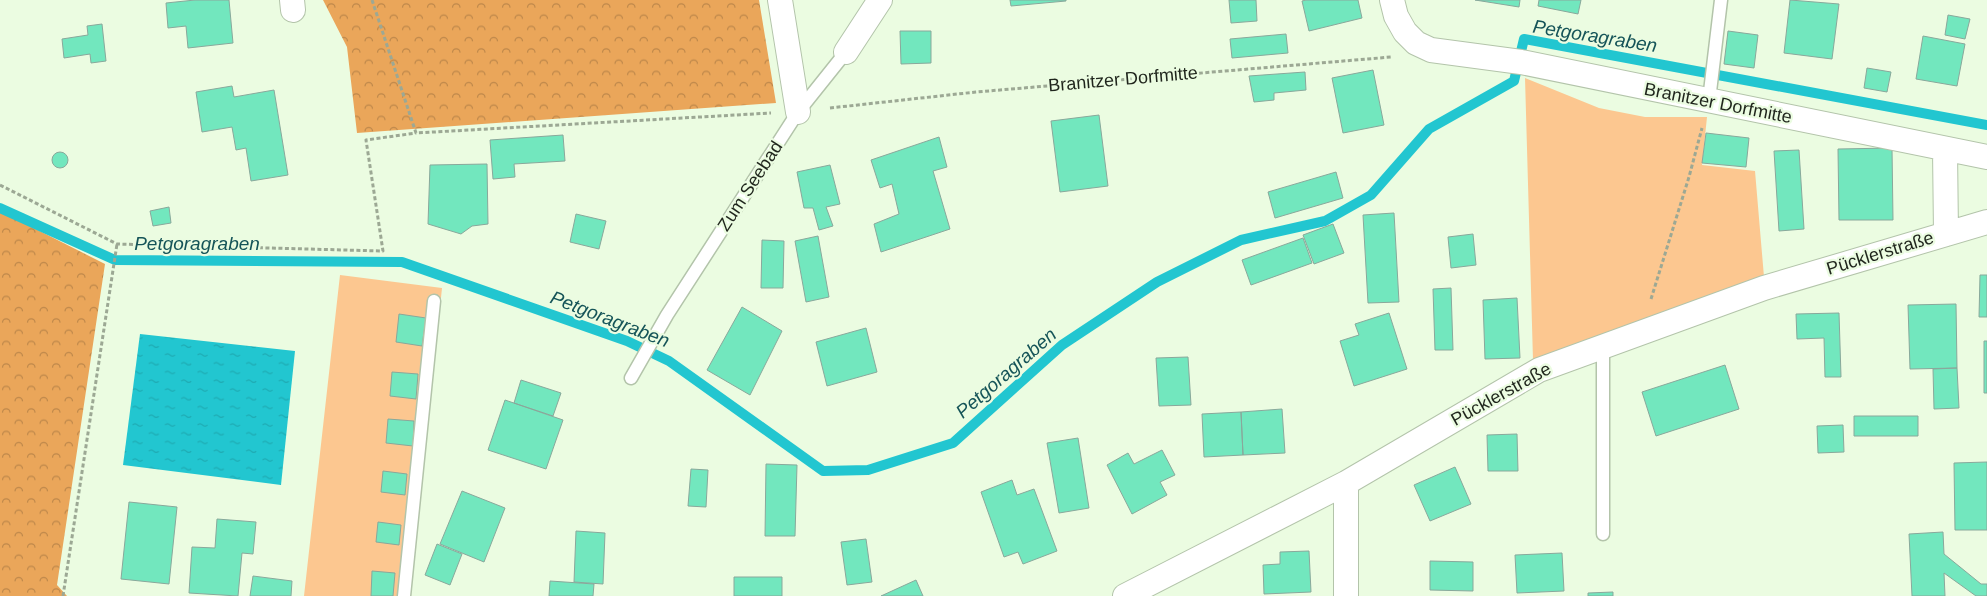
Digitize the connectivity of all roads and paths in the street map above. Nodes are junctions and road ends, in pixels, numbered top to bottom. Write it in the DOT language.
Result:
graph roads {
  1 [pos="372,0"];
  2 [pos="780,0"];
  3 [pos="880,0"];
  4 [pos="1392,0"];
  5 [pos="1721,0"];
  6 [pos="846,52"];
  7 [pos="1400,56"];
  8 [pos="1710,92"];
  9 [pos="798,112"];
  10 [pos="416,133"];
  11 [pos="1945,149"];
  12 [pos="1987,157"];
  13 [pos="0,185"];
  14 [pos="1987,222"];
  15 [pos="1946,234"];
  16 [pos="117,244"];
  17 [pos="434,301"];
  18 [pos="1658,326"];
  19 [pos="1603,346"];
  20 [pos="631,378"];
  21 [pos="1346,483"];
  22 [pos="1603,534"];
  23 [pos="63,596"];
  24 [pos="404,596"];
  25 [pos="1125,596"];
  26 [pos="1346,596"];
  1 -- 10 [label="path"];
  2 -- 9 [label="street"];
  3 -- 6 [label="street, Zum Seebad"];
  4 -- 8 [label="street, Branitzer Dorfmitte"];
  5 -- 8 [label="lane"];
  6 -- 9 [label="lane, Zum Seebad"];
  7 -- 9 [label="path, Branitzer Dorfmitte"];
  8 -- 11 [label="street, Branitzer Dorfmitte"];
  8 -- 18 [label="path"];
  9 -- 10 [label="path, Branitzer Dorfmitte"];
  9 -- 20 [label="lane, Zum Seebad"];
  10 -- 16 [label="path, Branitzer Dorfmitte"];
  11 -- 12 [label="street, Branitzer Dorfmitte"];
  11 -- 15 [label="street"];
  13 -- 16 [label="path"];
  14 -- 15 [label="street, Pücklerstraße"];
  15 -- 18 [label="street, Pücklerstraße"];
  16 -- 23 [label="path"];
  17 -- 24 [label="lane"];
  18 -- 19 [label="street, Pücklerstraße"];
  19 -- 21 [label="street, Pücklerstraße"];
  19 -- 22 [label="lane"];
  21 -- 25 [label="street, Pücklerstraße"];
  21 -- 26 [label="street"];
}
